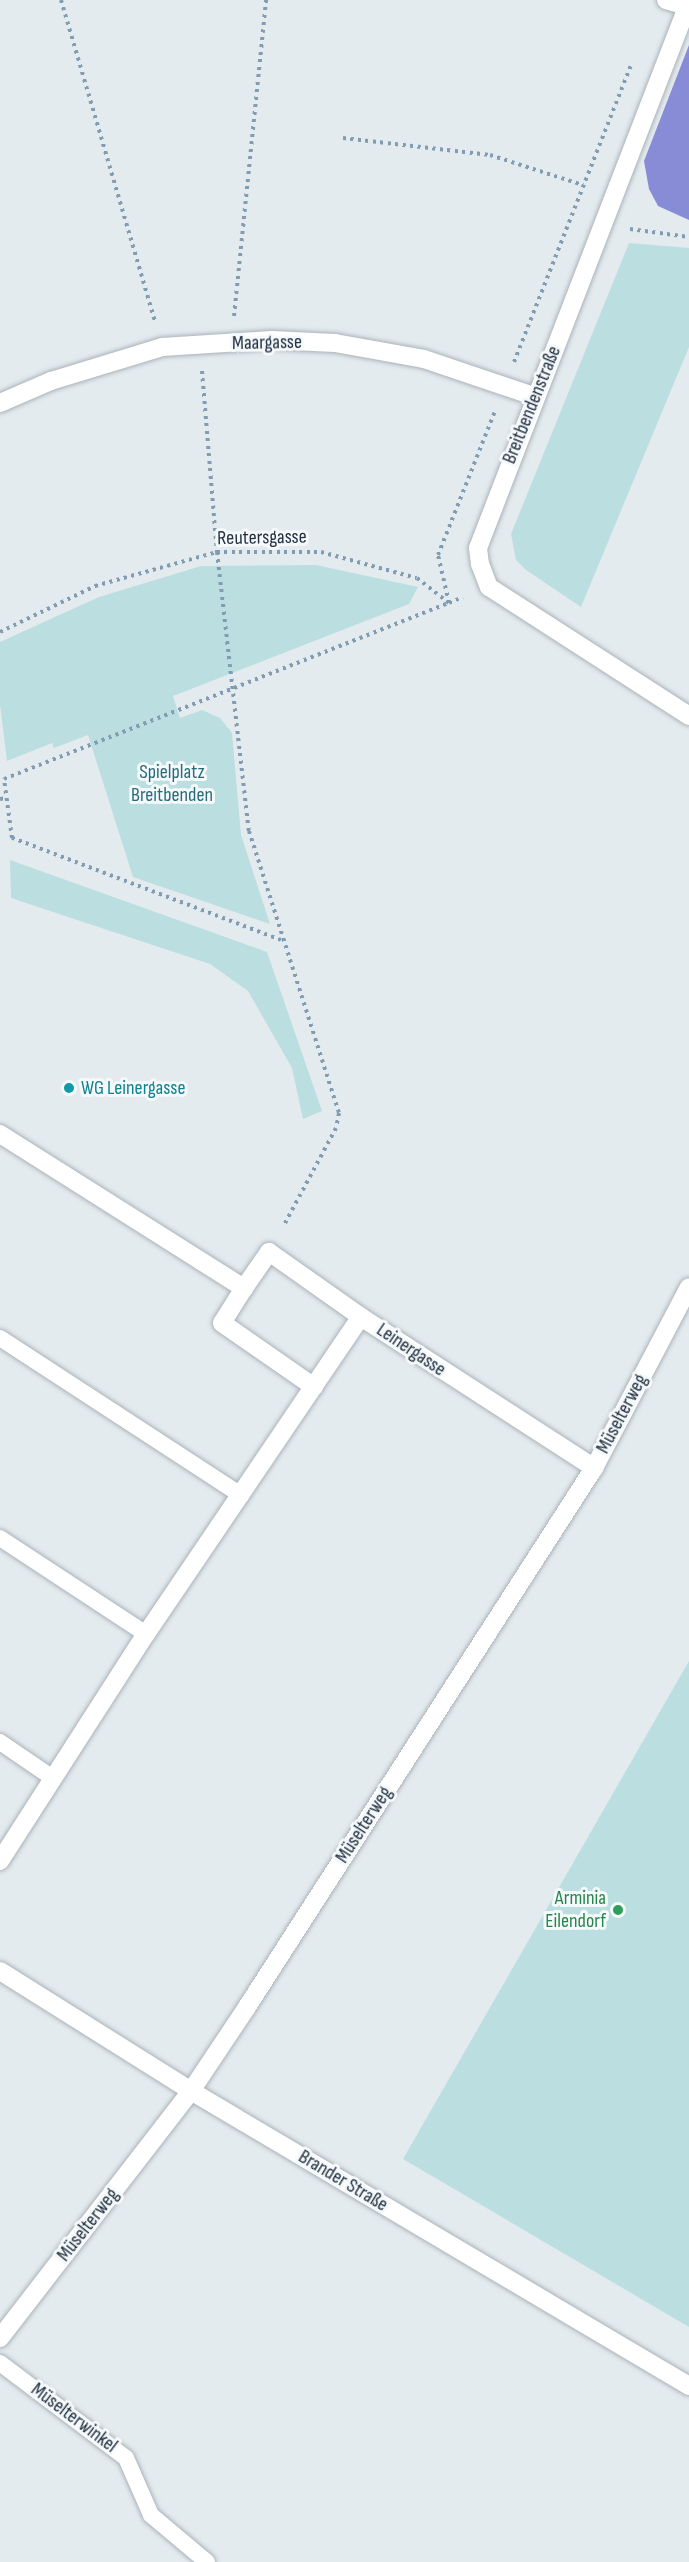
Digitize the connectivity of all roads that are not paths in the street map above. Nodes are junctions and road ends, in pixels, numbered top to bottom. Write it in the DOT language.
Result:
graph roads {
  1 [pos="666,0"];
  2 [pos="688,4"];
  3 [pos="536,396"];
  4 [pos="0,403"];
  5 [pos="689,716"];
  6 [pos="0,1134"];
  7 [pos="689,1287"];
  8 [pos="244,1288"];
  9 [pos="361,1317"];
  10 [pos="0,1338"];
  11 [pos="314,1387"];
  12 [pos="594,1468"];
  13 [pos="241,1495"];
  14 [pos="0,1538"];
  15 [pos="146,1634"];
  16 [pos="0,1742"];
  17 [pos="54,1779"];
  18 [pos="0,1861"];
  19 [pos="0,1971"];
  20 [pos="191,2091"];
  21 [pos="0,2338"];
  22 [pos="0,2363"];
  23 [pos="689,2386"];
  24 [pos="207,2562"];
  1 -- 2 [label="street"];
  2 -- 3 [label="street, Breitbendenstraße"];
  3 -- 4 [label="street, Maargasse"];
  3 -- 5 [label="street, Breitbendenstraße"];
  6 -- 8 [label="street"];
  7 -- 12 [label="street, Müselterweg"];
  8 -- 9 [label="street, Leinergasse"];
  8 -- 11 [label="street"];
  9 -- 11 [label="street"];
  9 -- 12 [label="street, Leinergasse"];
  10 -- 13 [label="lane"];
  11 -- 13 [label="street"];
  12 -- 20 [label="street, Müselterweg"];
  13 -- 15 [label="street"];
  14 -- 15 [label="lane"];
  15 -- 17 [label="street"];
  16 -- 17 [label="lane"];
  17 -- 18 [label="street"];
  19 -- 20 [label="street, Brander Straße"];
  20 -- 21 [label="street, Müselterweg"];
  20 -- 23 [label="street, Brander Straße"];
  22 -- 24 [label="lane, Müselterwinkel"];
}
